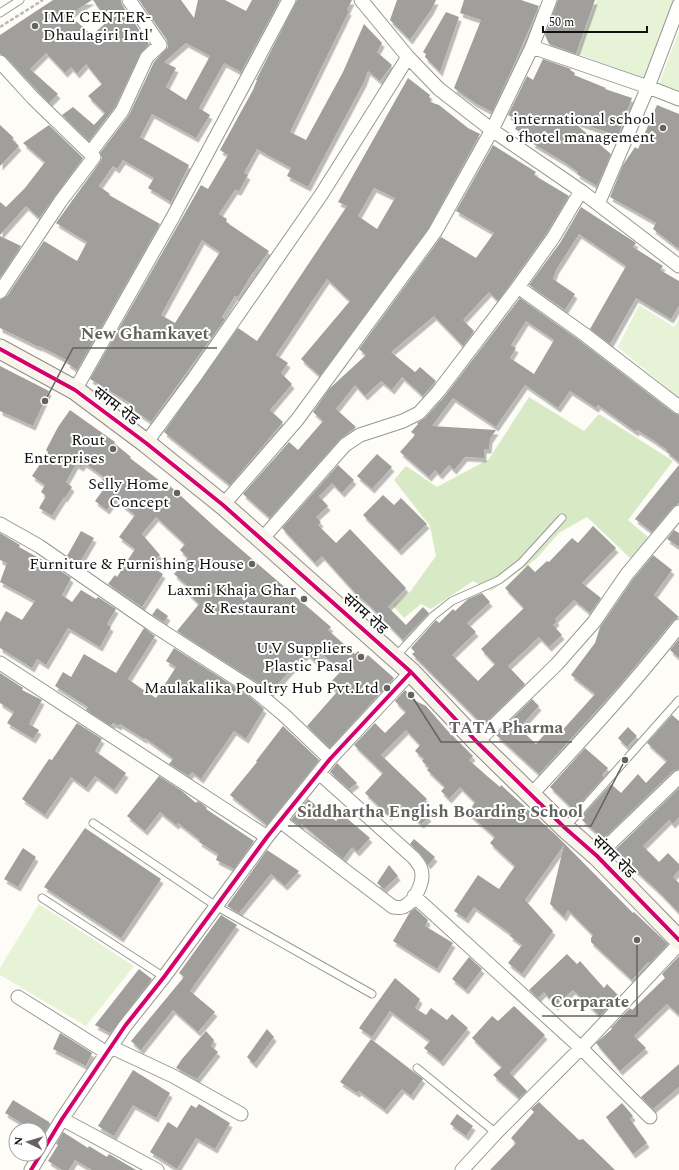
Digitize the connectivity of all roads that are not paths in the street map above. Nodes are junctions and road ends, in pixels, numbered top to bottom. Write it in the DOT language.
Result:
graph roads {
  1 [pos="20,0"];
  2 [pos="129,0"];
  3 [pos="289,0"];
  4 [pos="361,0"];
  5 [pos="550,0"];
  6 [pos="679,5"];
  7 [pos="0,12"];
  8 [pos="532,47"];
  9 [pos="408,57"];
  10 [pos="0,62"];
  11 [pos="648,87"];
  12 [pos="679,99"];
  13 [pos="492,130"];
  14 [pos="90,153"];
  15 [pos="581,191"];
  16 [pos="598,204"];
  17 [pos="679,266"];
  18 [pos="518,287"];
  19 [pos="0,292"];
  20 [pos="0,349"];
  21 [pos="75,390"];
  22 [pos="679,407"];
  23 [pos="146,443"];
  24 [pos="223,505"];
  25 [pos="679,512"];
  26 [pos="562,518"];
  27 [pos="0,524"];
  28 [pos="262,540"];
  29 [pos="679,626"];
  30 [pos="395,657"];
  31 [pos="0,663"];
  32 [pos="411,672"];
  33 [pos="679,700"];
  34 [pos="477,742"];
  35 [pos="330,759"];
  36 [pos="319,773"];
  37 [pos="679,778"];
  38 [pos="531,795"];
  39 [pos="280,821"];
  40 [pos="93,823"];
  41 [pos="565,828"];
  42 [pos="266,837"];
  43 [pos="597,856"];
  44 [pos="414,896"];
  45 [pos="42,898"];
  46 [pos="216,906"];
  47 [pos="679,940"];
  48 [pos="679,944"];
  49 [pos="164,977"];
  50 [pos="372,994"];
  51 [pos="18,997"];
  52 [pos="581,1048"];
  53 [pos="109,1050"];
  54 [pos="417,1068"];
  55 [pos="241,1114"];
  56 [pos="650,1116"];
  57 [pos="62,1119"];
  58 [pos="496,1133"];
  59 [pos="31,1170"];
  60 [pos="157,1170"];
  61 [pos="462,1170"];
  1 -- 7 [label="lane"];
  2 -- 14 [label="street"];
  3 -- 21 [label="street"];
  4 -- 9 [label="street"];
  5 -- 8 [label="street"];
  6 -- 11 [label="street"];
  8 -- 11 [label="street"];
  8 -- 13 [label="street"];
  9 -- 13 [label="street"];
  9 -- 23 [label="street"];
  10 -- 14 [label="street"];
  11 -- 12 [label="street"];
  11 -- 16 [label="street"];
  13 -- 15 [label="street"];
  13 -- 24 [label="street"];
  14 -- 19 [label="street"];
  15 -- 16 [label="street"];
  15 -- 18 [label="street"];
  16 -- 17 [label="street"];
  18 -- 22 [label="street"];
  18 -- 28 [label="street"];
  20 -- 21 [label="street, संगम रोड"];
  21 -- 23 [label="street, संगम रोड"];
  23 -- 24 [label="street, संगम रोड"];
  24 -- 28 [label="street, संगम रोड"];
  25 -- 34 [label="street"];
  26 -- 30 [label="lane"];
  27 -- 35 [label="street"];
  28 -- 30 [label="street, संगम रोड"];
  29 -- 38 [label="street"];
  30 -- 32 [label="street, संगम रोड"];
  31 -- 42 [label="street"];
  32 -- 34 [label="street, संगम रोड"];
  32 -- 35 [label="street"];
  33 -- 41 [label="lane"];
  34 -- 38 [label="street, संगम रोड"];
  35 -- 36 [label="street"];
  36 -- 39 [label="street"];
  36 -- 44 [label="street"];
  37 -- 43 [label="street"];
  38 -- 41 [label="street, संगम रोड"];
  39 -- 42 [label="street"];
  39 -- 44 [label="street"];
  40 -- 46 [label="lane"];
  41 -- 43 [label="street, संगम रोड"];
  42 -- 46 [label="street"];
  43 -- 47 [label="street, संगम रोड"];
  44 -- 52 [label="street"];
  45 -- 49 [label="lane"];
  46 -- 49 [label="street"];
  46 -- 50 [label="lane"];
  48 -- 52 [label="street"];
  49 -- 53 [label="street"];
  51 -- 53 [label="street"];
  52 -- 56 [label="street"];
  52 -- 58 [label="street"];
  53 -- 55 [label="street"];
  53 -- 57 [label="street"];
  54 -- 58 [label="lane"];
  57 -- 59 [label="street"];
  57 -- 60 [label="street"];
  58 -- 61 [label="street"];
}
